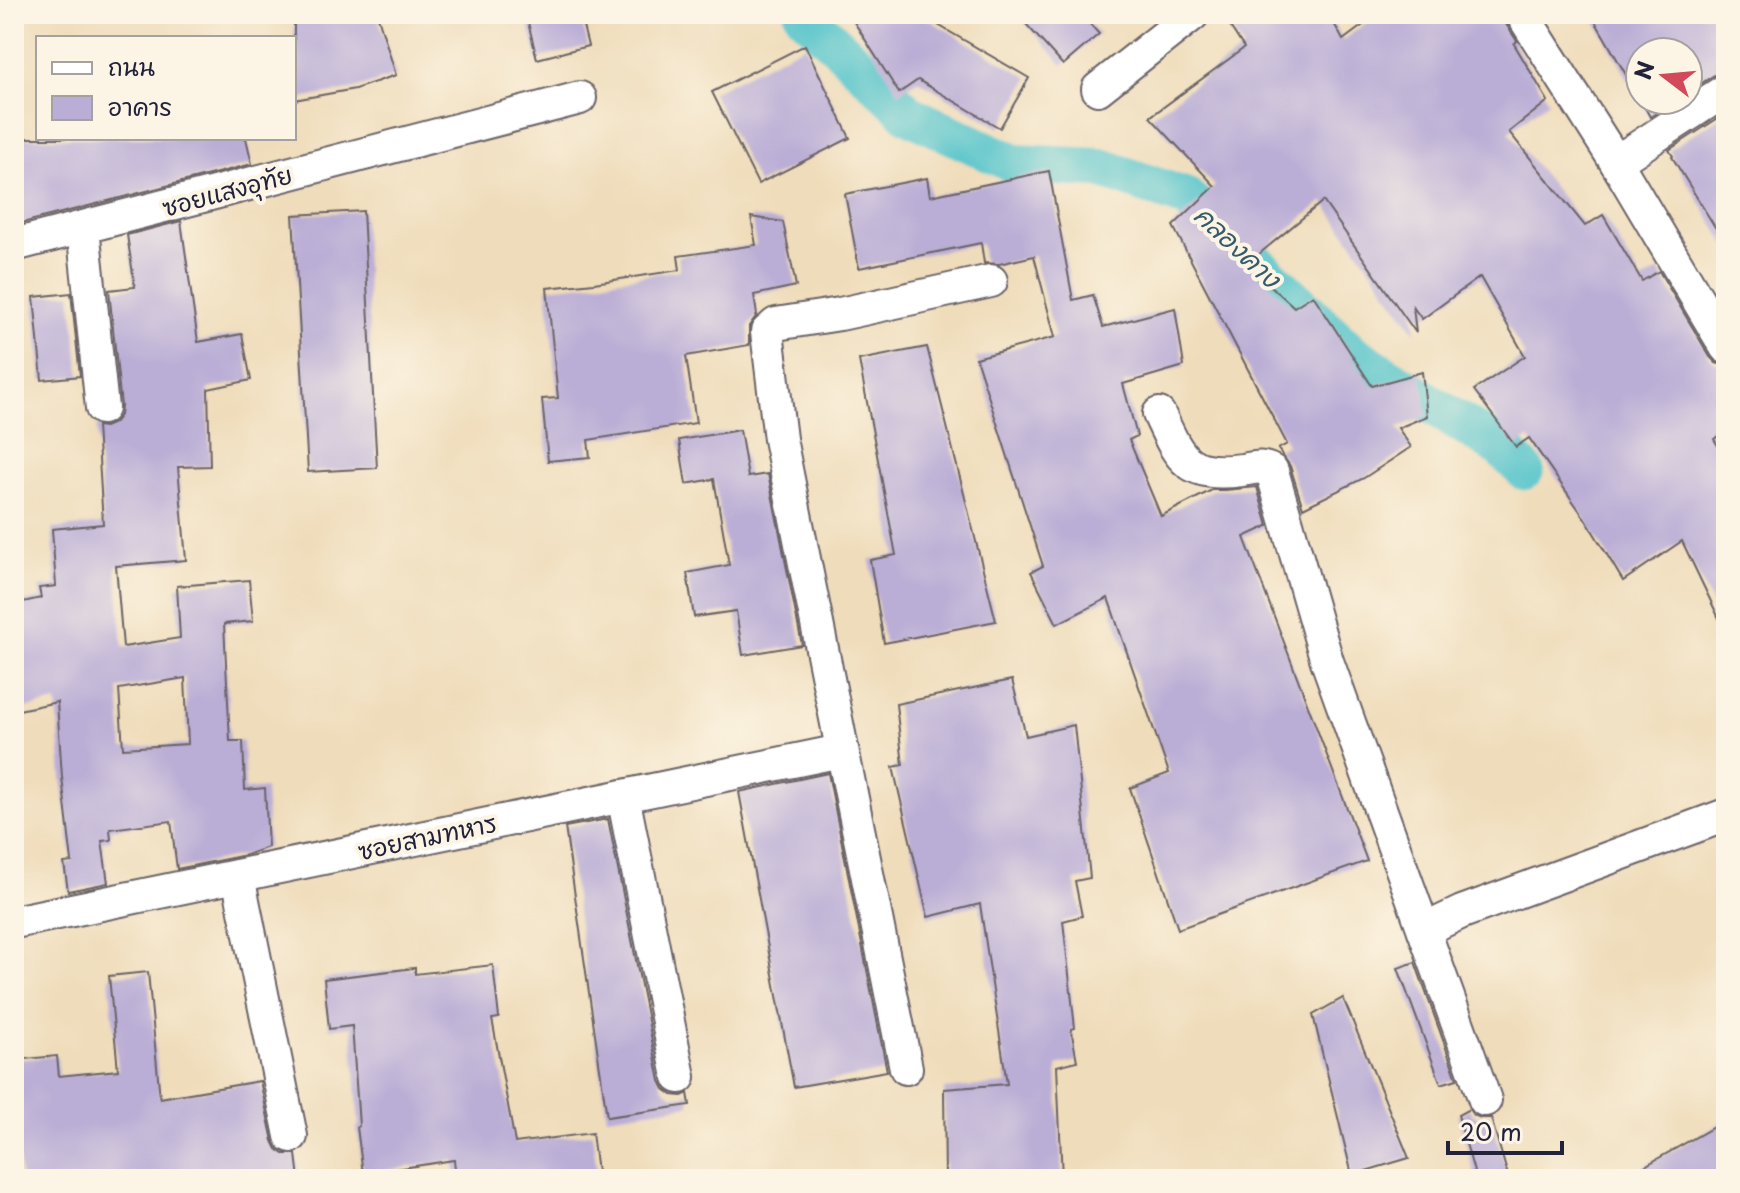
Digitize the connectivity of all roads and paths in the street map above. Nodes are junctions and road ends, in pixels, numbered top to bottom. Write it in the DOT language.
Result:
graph roads {
  1 [pos="1193,14"];
  2 [pos="1522,14"];
  3 [pos="1098,89"];
  4 [pos="1726,90"];
  5 [pos="580,98"];
  6 [pos="1616,162"];
  7 [pos="83,228"];
  8 [pos="14,245"];
  9 [pos="991,281"];
  10 [pos="1726,347"];
  11 [pos="102,408"];
  12 [pos="1159,414"];
  13 [pos="841,751"];
  14 [pos="623,796"];
  15 [pos="1726,815"];
  16 [pos="238,876"];
  17 [pos="14,922"];
  18 [pos="1424,930"];
  19 [pos="906,1068"];
  20 [pos="679,1077"];
  21 [pos="1485,1100"];
  22 [pos="291,1136"];
  1 -- 3 [label="street"];
  2 -- 6 [label="street"];
  4 -- 6 [label="street"];
  5 -- 7 [label="street, ซอยแสงอุทัย"];
  6 -- 10 [label="street"];
  7 -- 8 [label="street, ซอยแสงอุทัย"];
  7 -- 11 [label="street"];
  9 -- 13 [label="street"];
  12 -- 18 [label="street"];
  13 -- 14 [label="street, ซอยสามทหาร"];
  13 -- 19 [label="street"];
  14 -- 16 [label="street, ซอยสามทหาร"];
  14 -- 20 [label="street"];
  15 -- 18 [label="street"];
  16 -- 17 [label="street, ซอยสามทหาร"];
  16 -- 22 [label="street"];
  18 -- 21 [label="street"];
}
